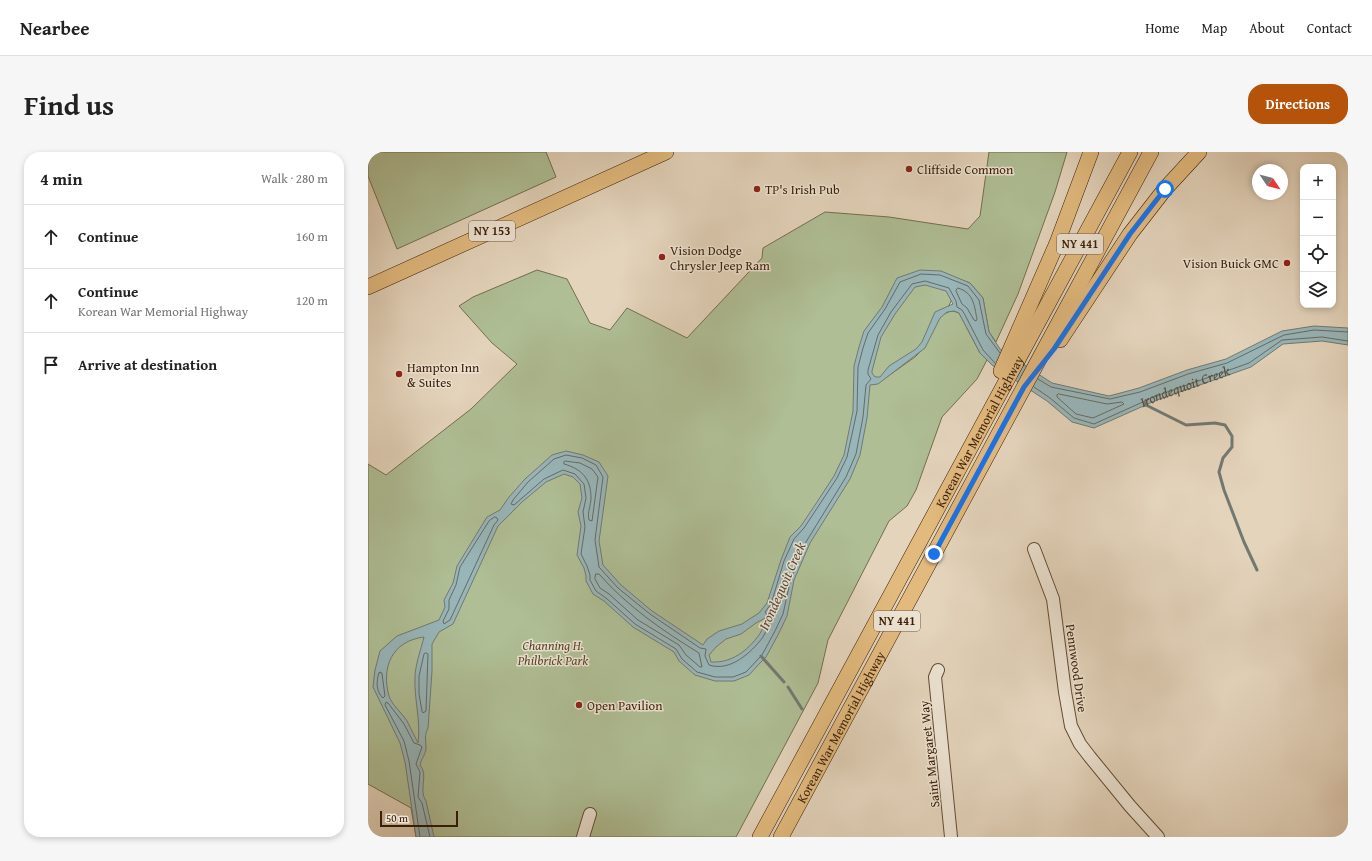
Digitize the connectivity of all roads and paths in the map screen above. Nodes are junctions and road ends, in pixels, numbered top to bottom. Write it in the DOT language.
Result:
graph roads {
  1 [pos="666,152"];
  2 [pos="1091,152"];
  3 [pos="1130,152"];
  4 [pos="1151,152"];
  5 [pos="1199,152"];
  6 [pos="368,287"];
  7 [pos="1025,333"];
  8 [pos="1050,347"];
  9 [pos="1034,548"];
  10 [pos="938,670"];
  11 [pos="590,814"];
  12 [pos="583,837"];
  13 [pos="760,837"];
  14 [pos="781,837"];
  15 [pos="951,837"];
  16 [pos="1158,837"];
  1 -- 6 [label="main road, NY 153"];
  2 -- 7 [label="main road"];
  3 -- 7 [label="main road, NY 441"];
  4 -- 8 [label="main road, NY 441"];
  5 -- 8 [label="main road"];
  7 -- 13 [label="main road, Korean War Memorial Highway / NY 441"];
  8 -- 14 [label="main road, Korean War Memorial Highway / NY 441"];
  9 -- 16 [label="street, Pennwood Drive"];
  10 -- 15 [label="street, Saint Margaret Way"];
  11 -- 12 [label="street"];
}
